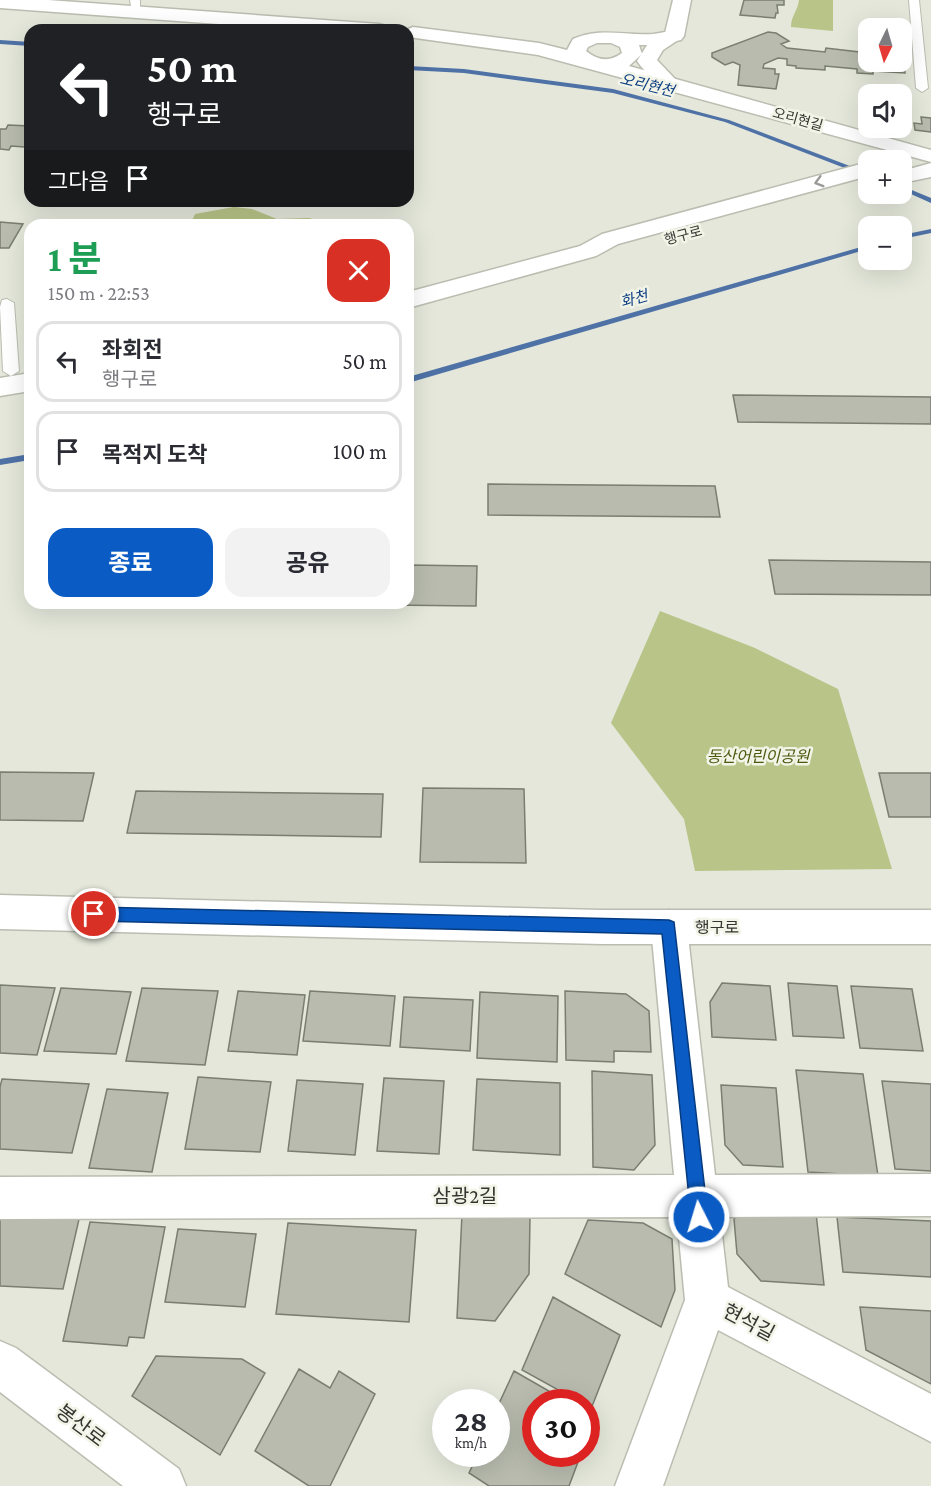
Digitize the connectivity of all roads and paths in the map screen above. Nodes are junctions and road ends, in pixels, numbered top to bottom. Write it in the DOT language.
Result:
graph roads {
  1 [pos="682,0"];
  2 [pos="914,0"];
  3 [pos="0,2"];
  4 [pos="135,6"];
  5 [pos="319,24"];
  6 [pos="414,33"];
  7 [pos="674,36"];
  8 [pos="615,38"];
  9 [pos="590,56"];
  10 [pos="640,58"];
  11 [pos="667,81"];
  12 [pos="922,88"];
  13 [pos="918,163"];
  14 [pos="858,173"];
  15 [pos="858,188"];
  16 [pos="773,203"];
  17 [pos="414,298"];
  18 [pos="7,303"];
  19 [pos="14,380"];
  20 [pos="0,912"];
  21 [pos="669,927"];
  22 [pos="931,927"];
  23 [pos="931,1194"];
  24 [pos="698,1196"];
  25 [pos="0,1198"];
  26 [pos="707,1300"];
  27 [pos="0,1364"];
  28 [pos="931,1419"];
  29 [pos="162,1486"];
  30 [pos="639,1486"];
  1 -- 7 [label="street"];
  2 -- 12 [label="lane"];
  3 -- 4 [label="street"];
  4 -- 5 [label="street"];
  6 -- 9 [label="street, 오리현길"];
  7 -- 8 [label="street"];
  7 -- 10 [label="street"];
  8 -- 9 [label="street"];
  8 -- 10 [label="street, 오리현길"];
  9 -- 10 [label="street"];
  9 -- 11 [label="street, 오리현길"];
  10 -- 11 [label="street, 오리현길"];
  11 -- 13 [label="street, 오리현길"];
  14 -- 16 [label="street, one-way"];
  15 -- 16 [label="street"];
  16 -- 17 [label="street, 행구로"];
  18 -- 19 [label="lane"];
  20 -- 21 [label="street, 행구로"];
  21 -- 22 [label="street, 행구로"];
  21 -- 24 [label="street, 현석길"];
  23 -- 24 [label="street, 삼광2길"];
  24 -- 25 [label="street, 삼광2길"];
  24 -- 26 [label="street, 현석길"];
  26 -- 28 [label="street, 현석길"];
  26 -- 30 [label="street"];
  27 -- 29 [label="street, 봉산로"];
}
